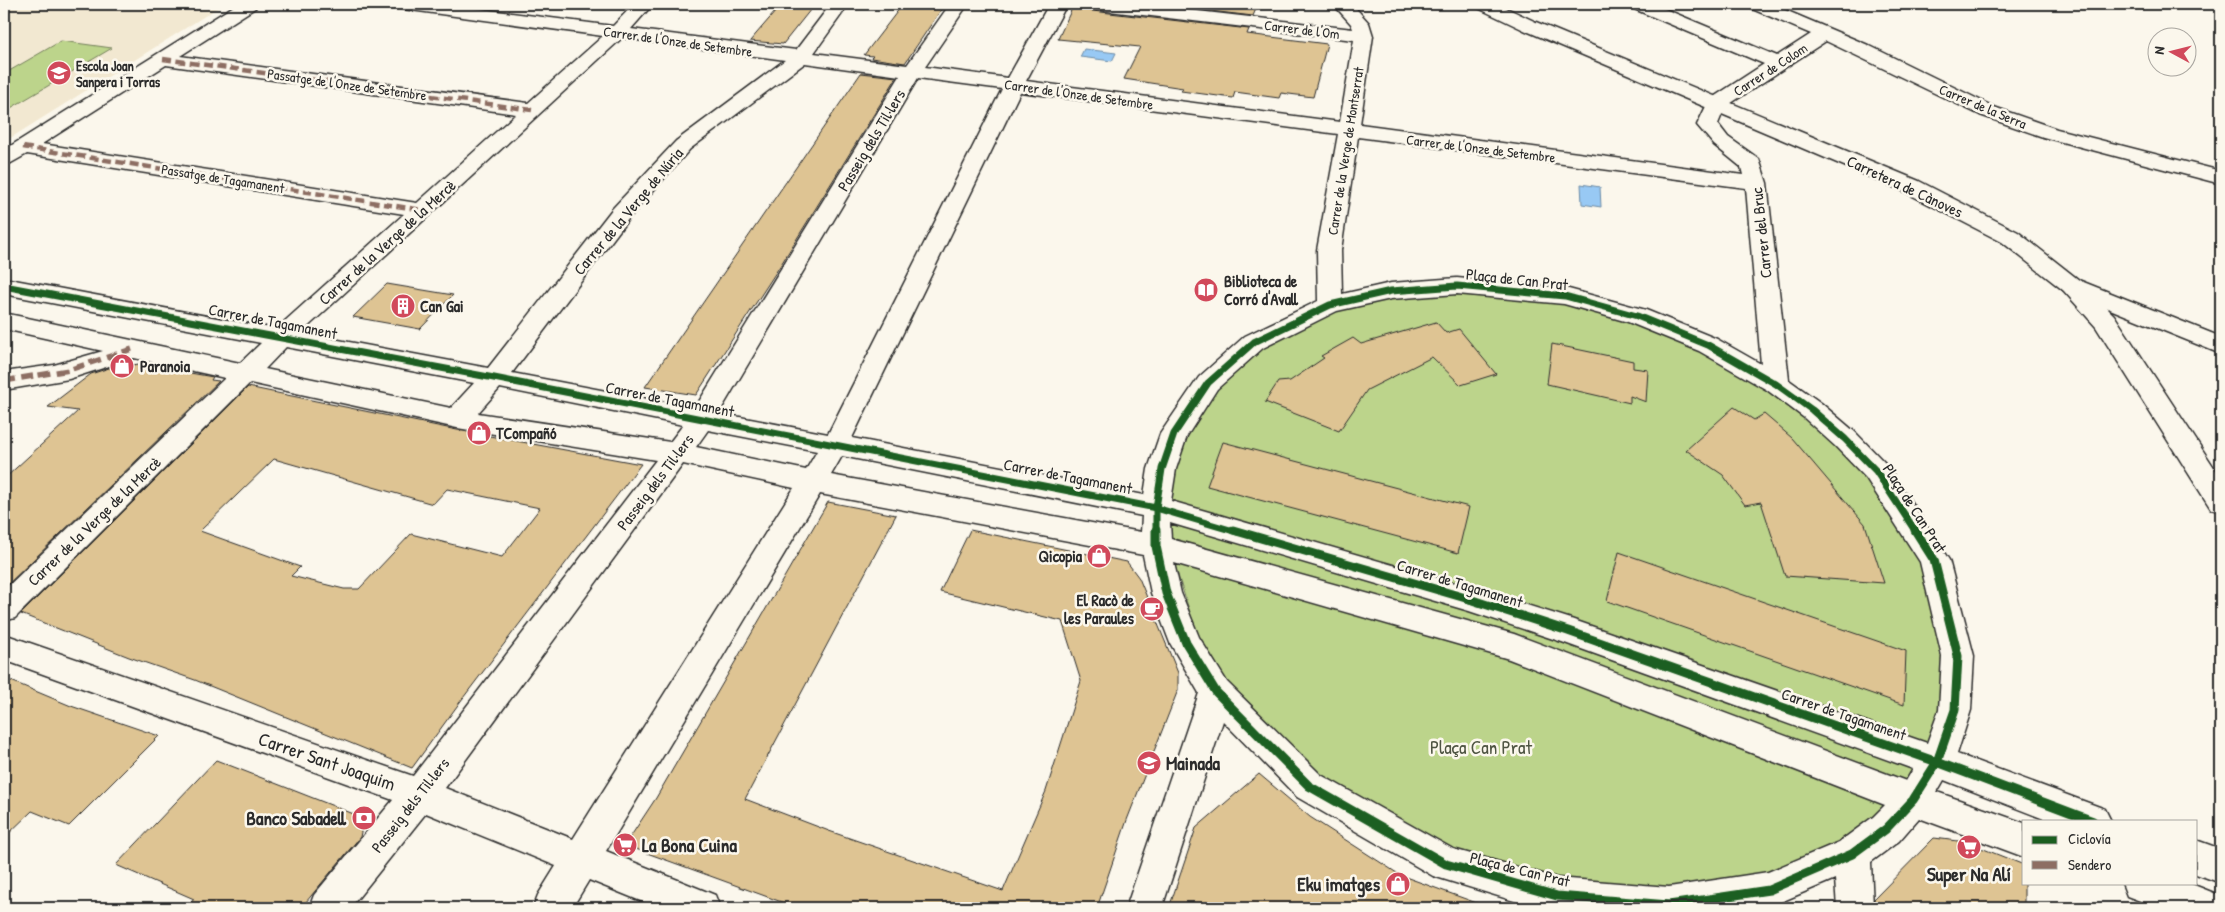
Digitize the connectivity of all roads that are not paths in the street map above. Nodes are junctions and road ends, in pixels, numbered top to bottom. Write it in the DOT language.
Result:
graph roads {
  1 [pos="249,4"];
  2 [pos="403,4"];
  3 [pos="644,4"];
  4 [pos="840,4"];
  5 [pos="959,4"];
  6 [pos="1058,4"];
  7 [pos="1092,4"];
  8 [pos="1342,4"];
  9 [pos="1484,4"];
  10 [pos="1638,4"];
  11 [pos="1756,4"];
  12 [pos="617,33"];
  13 [pos="1824,34"];
  14 [pos="1364,36"];
  15 [pos="801,58"];
  16 [pos="162,59"];
  17 [pos="1779,64"];
  18 [pos="912,72"];
  19 [pos="1013,86"];
  20 [pos="1716,104"];
  21 [pos="532,110"];
  22 [pos="1347,130"];
  23 [pos="23,147"];
  24 [pos="4,159"];
  25 [pos="2221,178"];
  26 [pos="1756,183"];
  27 [pos="422,210"];
  28 [pos="2071,284"];
  29 [pos="4,286"];
  30 [pos="1330,306"];
  31 [pos="4,321"];
  32 [pos="282,337"];
  33 [pos="2221,346"];
  34 [pos="132,349"];
  35 [pos="245,373"];
  36 [pos="494,378"];
  37 [pos="4,381"];
  38 [pos="1776,384"];
  39 [pos="457,419"];
  40 [pos="701,420"];
  41 [pos="836,444"];
  42 [pos="678,453"];
  43 [pos="813,482"];
  44 [pos="2221,501"];
  45 [pos="1156,508"];
  46 [pos="1156,546"];
  47 [pos="4,609"];
  48 [pos="4,647"];
  49 [pos="1216,692"];
  50 [pos="1937,762"];
  51 [pos="420,794"];
  52 [pos="1913,800"];
  53 [pos="2090,820"];
  54 [pos="2022,839"];
  55 [pos="1852,854"];
  56 [pos="2198,858"];
  57 [pos="582,859"];
  58 [pos="2221,866"];
  59 [pos="2143,884"];
  60 [pos="328,908"];
  61 [pos="551,908"];
  62 [pos="702,908"];
  63 [pos="1144,908"];
  64 [pos="1855,908"];
  65 [pos="2206,908"];
  1 -- 16 [label="street"];
  2 -- 12 [label="street, Carrer de l'Onze de Setembre"];
  3 -- 12 [label="street, Carrer de la Verge de la Mercè"];
  4 -- 15 [label="street, Carrer de la Verge de Núria"];
  5 -- 18 [label="street, Passeig dels Til·lers"];
  6 -- 19 [label="street"];
  7 -- 14 [label="street, Carrer de l'Om"];
  8 -- 14 [label="street"];
  9 -- 20 [label="street, Carretera de Cànoves"];
  10 -- 17 [label="street"];
  11 -- 13 [label="street, Carrer de la Serra"];
  12 -- 15 [label="street, Carrer de l'Onze de Setembre"];
  12 -- 21 [label="street, Carrer de la Verge de la Mercè"];
  13 -- 17 [label="street, Carrer de Colom"];
  13 -- 25 [label="street, Carrer de la Serra"];
  14 -- 22 [label="street, Carrer de la Verge de Montserrat"];
  15 -- 18 [label="street, Carrer de l'Onze de Setembre"];
  15 -- 36 [label="street, Carrer de la Verge de Núria"];
  16 -- 21 [label="street, Passatge de l'Onze de Setembre"];
  16 -- 23 [label="street"];
  17 -- 20 [label="street, Carrer de Colom"];
  18 -- 19 [label="street, Carrer de l'Onze de Setembre"];
  18 -- 40 [label="street, Passeig dels Til·lers"];
  19 -- 22 [label="street, Carrer de l'Onze de Setembre"];
  19 -- 41 [label="street"];
  20 -- 26 [label="street, Carrer del Bruc"];
  20 -- 28 [label="street, Carretera de Cànoves"];
  21 -- 27 [label="street, Carrer de la Verge de la Mercè"];
  22 -- 26 [label="street, Carrer de l'Onze de Setembre"];
  22 -- 30 [label="street, Carrer de la Verge de Montserrat"];
  23 -- 24 [label="street"];
  23 -- 27 [label="street, Passatge de Tagamanent"];
  26 -- 38 [label="street, Carrer del Bruc"];
  27 -- 32 [label="street, Carrer de la Verge de la Mercè"];
  28 -- 33 [label="street"];
  28 -- 44 [label="street, Carretera de Cànoves"];
  29 -- 32 [label="street, Carrer de Tagamanent"];
  30 -- 38 [label="street, Plaça de Can Prat"];
  30 -- 45 [label="street, Plaça de Can Prat"];
  31 -- 34 [label="street"];
  32 -- 35 [label="street, Carrer de la Verge de la Mercè"];
  32 -- 36 [label="street, Carrer de Tagamanent"];
  34 -- 35 [label="street"];
  34 -- 37 [label="street"];
  35 -- 39 [label="street"];
  35 -- 47 [label="street, Carrer de la Verge de la Mercè"];
  36 -- 39 [label="street, Carrer de la Verge de Núria"];
  36 -- 40 [label="street, Carrer de Tagamanent"];
  38 -- 50 [label="street, Plaça de Can Prat"];
  39 -- 42 [label="street"];
  40 -- 41 [label="street, Carrer de Tagamanent"];
  40 -- 42 [label="street, Passeig dels Til·lers"];
  41 -- 43 [label="street"];
  41 -- 45 [label="street, Carrer de Tagamanent"];
  42 -- 43 [label="street"];
  42 -- 51 [label="street, Passeig dels Til·lers"];
  43 -- 46 [label="street"];
  43 -- 57 [label="street"];
  45 -- 46 [label="street, Plaça de Can Prat"];
  45 -- 50 [label="street, Carrer de Tagamanent"];
  46 -- 49 [label="street, Plaça de Can Prat"];
  46 -- 52 [label="street"];
  48 -- 51 [label="street, Carrer Sant Joaquim"];
  49 -- 55 [label="street, Plaça de Can Prat"];
  49 -- 63 [label="street"];
  50 -- 52 [label="street, Plaça de Can Prat"];
  50 -- 53 [label="street, Carrer de Tagamanent"];
  51 -- 57 [label="street, Carrer Sant Joaquim"];
  51 -- 60 [label="street, Passeig dels Til·lers"];
  52 -- 54 [label="street"];
  52 -- 55 [label="street, Plaça de Can Prat"];
  55 -- 64 [label="street"];
  56 -- 58 [label="street"];
  57 -- 61 [label="street"];
  57 -- 62 [label="street, Carrer Sant Joaquim"];
  59 -- 65 [label="street"];
}
